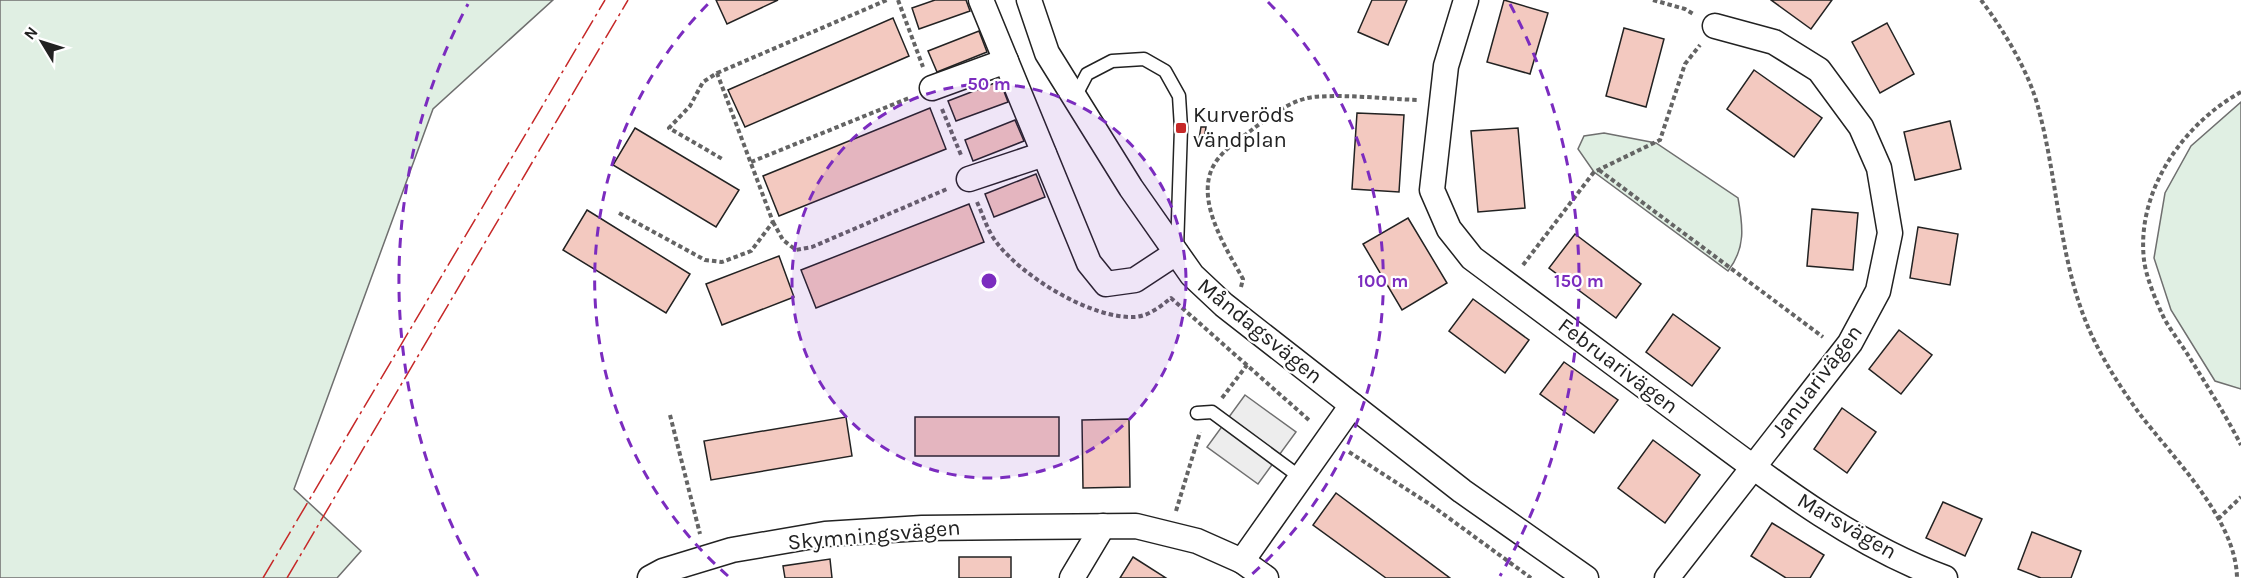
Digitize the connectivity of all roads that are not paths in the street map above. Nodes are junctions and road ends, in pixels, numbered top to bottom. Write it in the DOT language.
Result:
graph roads {
  1 [pos="981,0"];
  2 [pos="1029,0"];
  3 [pos="1466,0"];
  4 [pos="1714,26"];
  5 [pos="1006,61"];
  6 [pos="932,88"];
  7 [pos="1075,98"];
  8 [pos="1044,154"];
  9 [pos="969,179"];
  10 [pos="1176,253"];
  11 [pos="1352,405"];
  12 [pos="1197,413"];
  13 [pos="1752,466"];
  14 [pos="1300,477"];
  15 [pos="1103,526"];
  16 [pos="1242,561"];
  17 [pos="650,578"];
  18 [pos="1072,578"];
  19 [pos="1266,578"];
  20 [pos="1586,578"];
  21 [pos="1667,578"];
  22 [pos="1945,578"];
  1 -- 5 [label="street"];
  2 -- 7 [label="street, Måndagsvägen"];
  3 -- 13 [label="street, Februarivägen"];
  4 -- 13 [label="street, Januarivägen"];
  5 -- 6 [label="street"];
  5 -- 8 [label="street"];
  7 -- 10 [label="street, Måndagsvägen"];
  7 -- 10 [label="lane"];
  8 -- 9 [label="street"];
  8 -- 10 [label="street"];
  10 -- 11 [label="street, Måndagsvägen"];
  11 -- 14 [label="street"];
  11 -- 20 [label="street, Måndagsvägen"];
  12 -- 14 [label="lane"];
  13 -- 21 [label="street, Januarivägen"];
  13 -- 22 [label="street, Marsvägen"];
  14 -- 16 [label="street"];
  15 -- 16 [label="street, Skymningsvägen"];
  15 -- 17 [label="street, Skymningsvägen"];
  15 -- 18 [label="street"];
  16 -- 19 [label="street, Skymningsvägen"];
}
